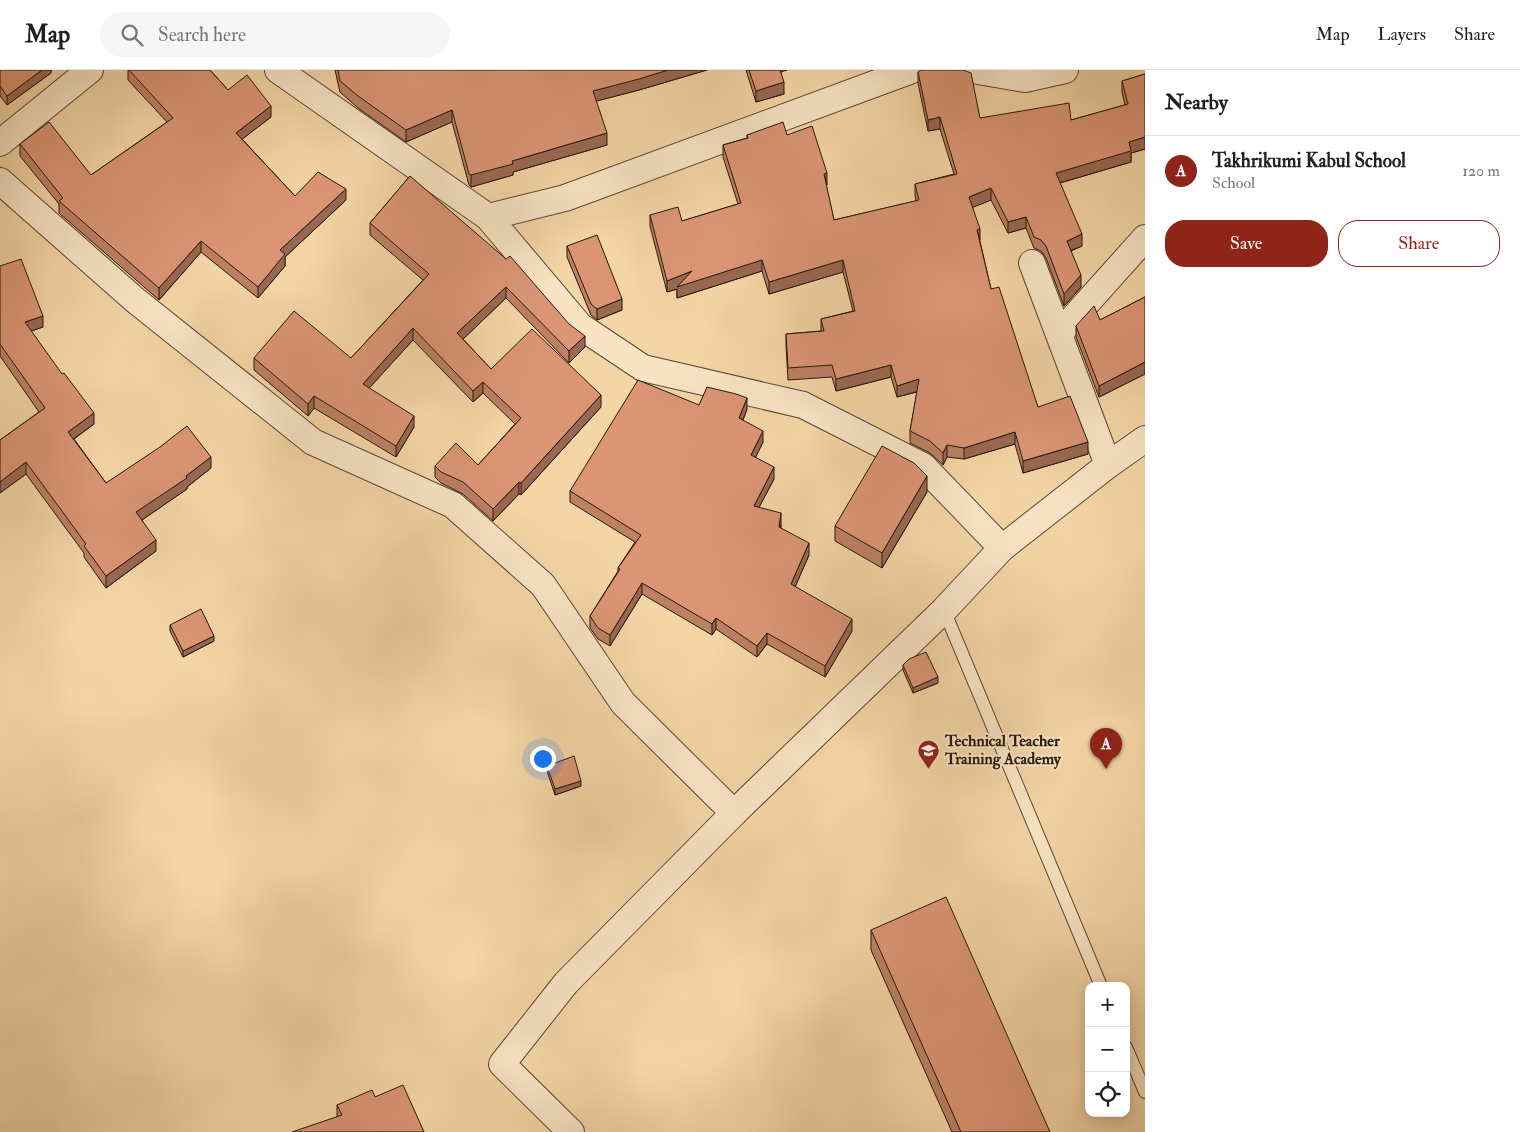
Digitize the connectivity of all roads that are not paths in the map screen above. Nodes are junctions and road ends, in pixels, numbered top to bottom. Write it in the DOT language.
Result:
graph roads {
  1 [pos="90,70"];
  2 [pos="278,70"];
  3 [pos="912,70"];
  4 [pos="972,70"];
  5 [pos="1065,70"];
  6 [pos="0,143"];
  7 [pos="0,182"];
  8 [pos="488,217"];
  9 [pos="1145,238"];
  10 [pos="1032,263"];
  11 [pos="1058,334"];
  12 [pos="1145,439"];
  13 [pos="1108,465"];
  14 [pos="1002,548"];
  15 [pos="944,610"];
  16 [pos="734,813"];
  17 [pos="1099,982"];
  18 [pos="1130,1056"];
  19 [pos="1145,1092"];
  20 [pos="571,1132"];
  1 -- 6 [label="street"];
  2 -- 8 [label="street"];
  3 -- 8 [label="street"];
  4 -- 5 [label="street"];
  7 -- 16 [label="street"];
  8 -- 14 [label="street"];
  9 -- 11 [label="street"];
  10 -- 11 [label="street"];
  11 -- 13 [label="street"];
  12 -- 13 [label="street"];
  13 -- 14 [label="street"];
  14 -- 15 [label="street"];
  15 -- 16 [label="street"];
  15 -- 17 [label="lane"];
  16 -- 20 [label="street"];
  18 -- 19 [label="lane"];
}
